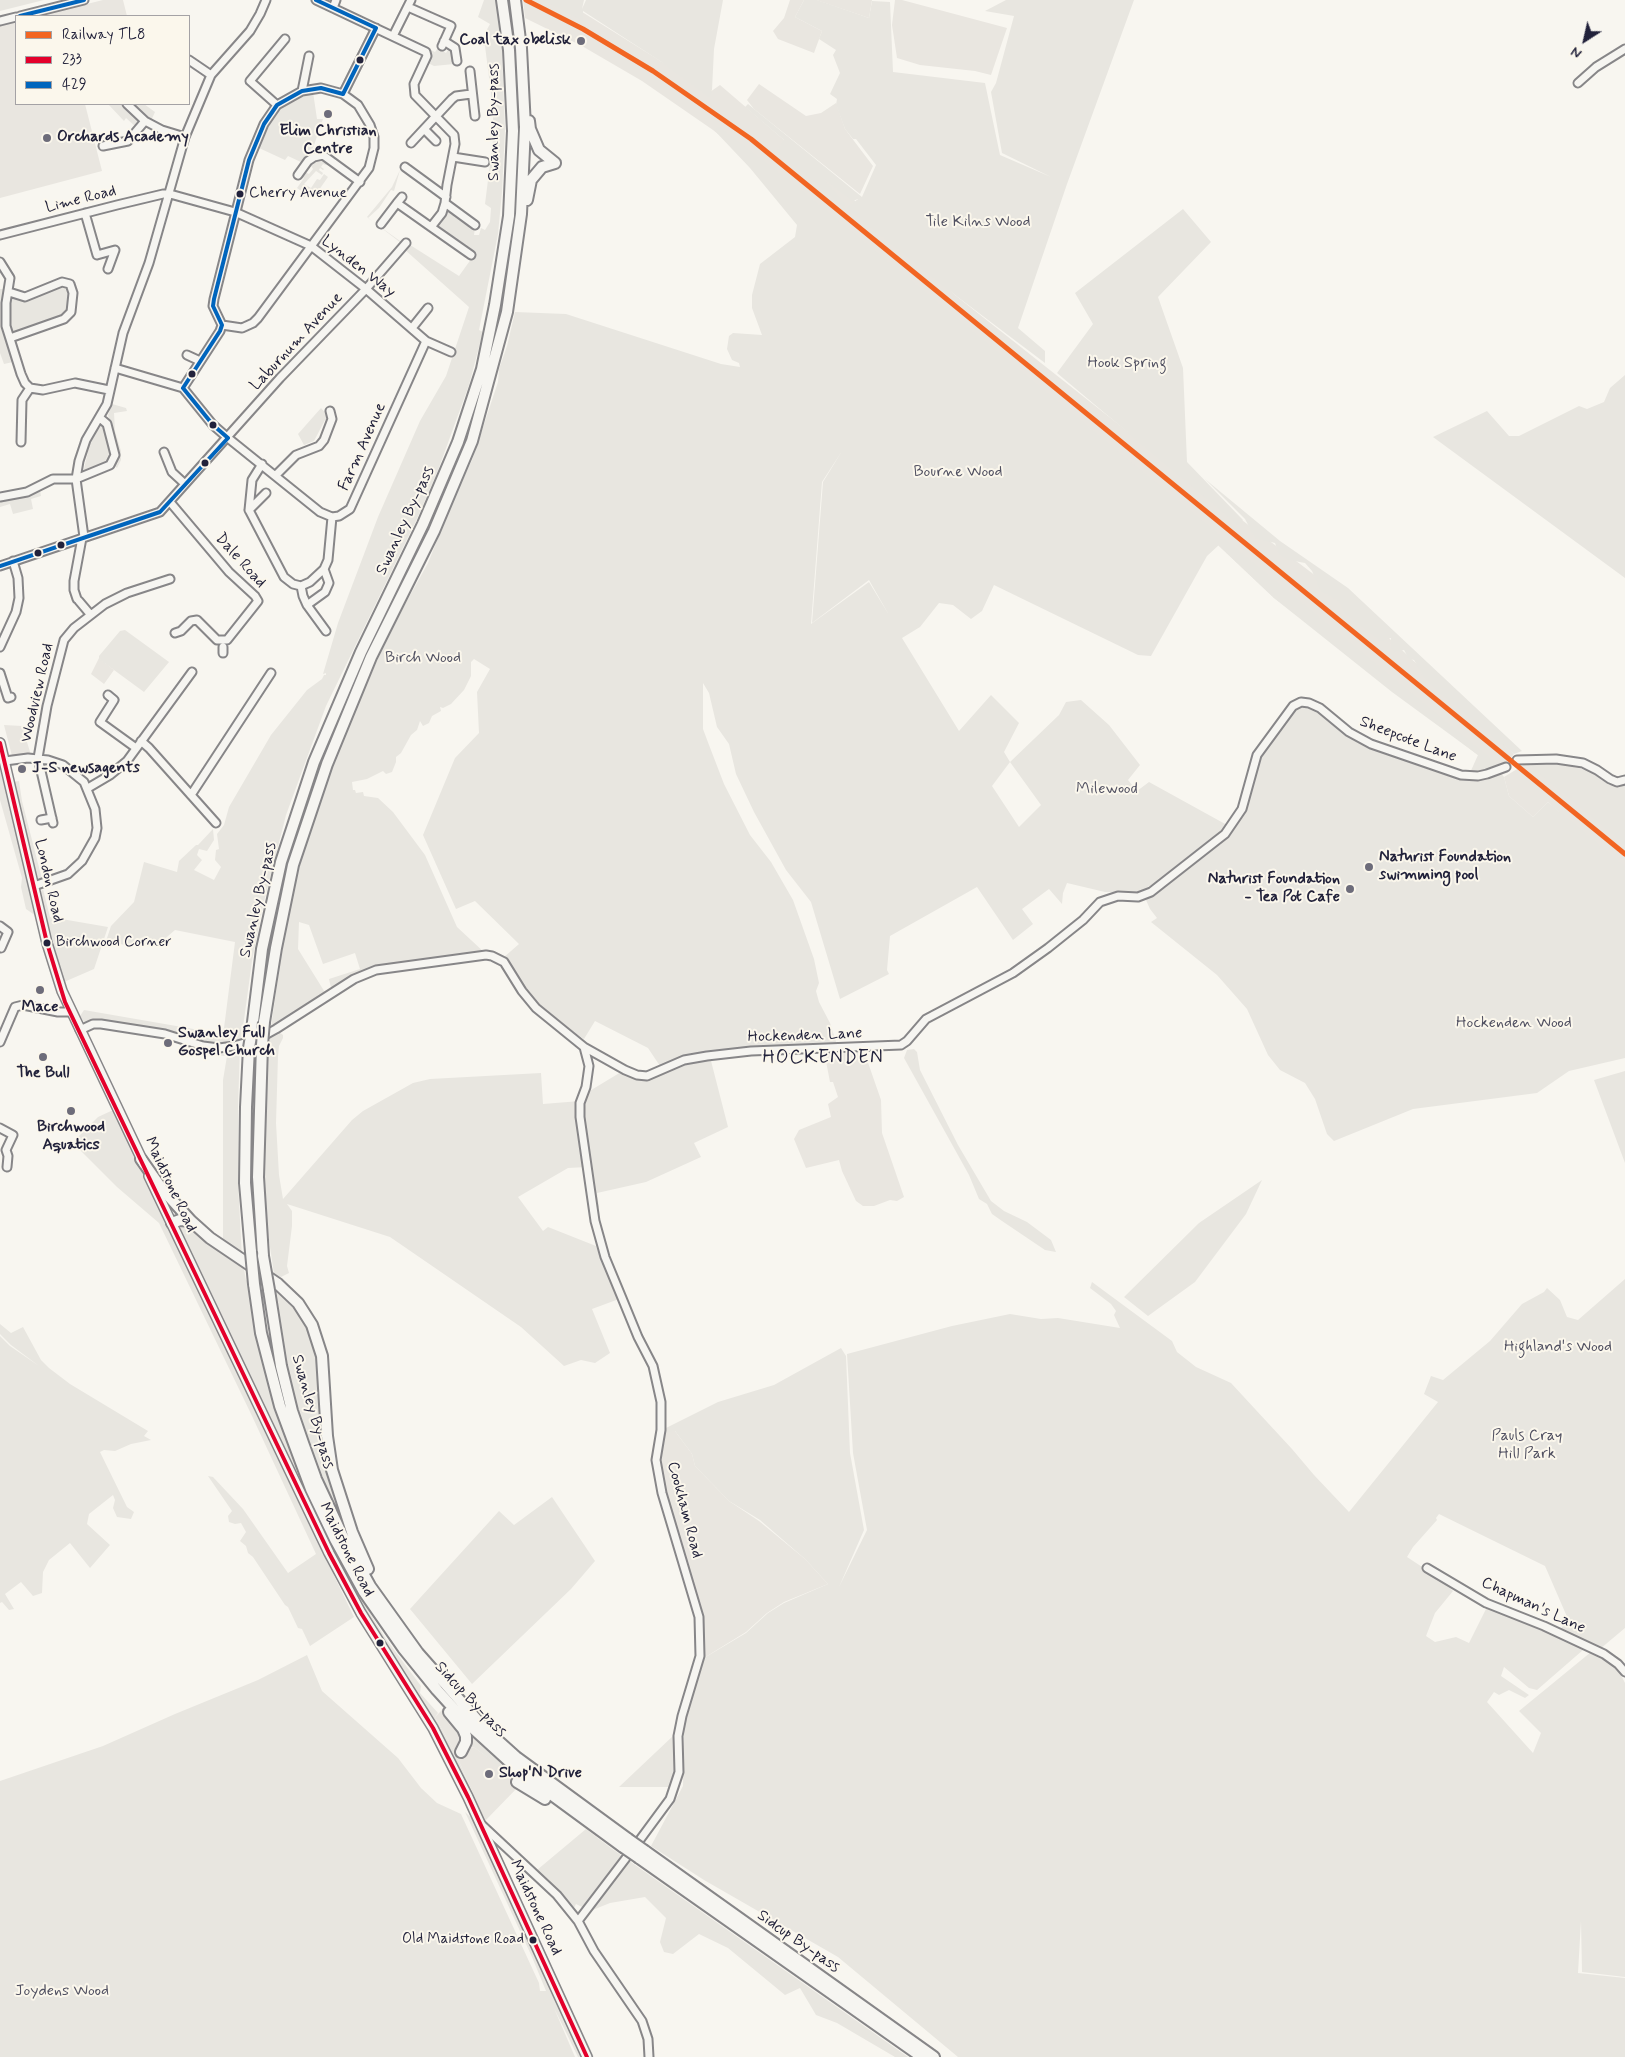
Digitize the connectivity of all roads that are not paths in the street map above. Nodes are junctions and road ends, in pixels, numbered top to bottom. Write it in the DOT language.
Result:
graph roads {
  1 [pos="84,0"];
  2 [pos="266,0"];
  3 [pos="316,0"];
  4 [pos="336,0"];
  5 [pos="516,0"];
  6 [pos="410,3"];
  7 [pos="503,4"];
  8 [pos="333,8"];
  9 [pos="24,15"];
  10 [pos="15,17"];
  11 [pos="518,18"];
  12 [pos="0,22"];
  13 [pos="376,28"];
  14 [pos="394,36"];
  15 [pos="285,38"];
  16 [pos="1625,49"];
  17 [pos="309,56"];
  18 [pos="457,60"];
  19 [pos="190,61"];
  20 [pos="470,71"];
  21 [pos="212,74"];
  22 [pos="1578,83"];
  23 [pos="302,91"];
  24 [pos="343,94"];
  25 [pos="471,94"];
  26 [pos="128,105"];
  27 [pos="277,105"];
  28 [pos="436,116"];
  29 [pos="474,116"];
  30 [pos="145,121"];
  31 [pos="424,130"];
  32 [pos="185,137"];
  33 [pos="436,141"];
  34 [pos="411,142"];
  35 [pos="104,146"];
  36 [pos="452,157"];
  37 [pos="485,162"];
  38 [pos="405,167"];
  39 [pos="298,175"];
  40 [pos="360,182"];
  41 [pos="170,194"];
  42 [pos="445,200"];
  43 [pos="235,212"];
  44 [pos="84,213"];
  45 [pos="381,224"];
  46 [pos="475,225"];
  47 [pos="431,227"];
  48 [pos="0,235"];
  49 [pos="406,243"];
  50 [pos="311,246"];
  51 [pos="471,255"];
  52 [pos="0,262"];
  53 [pos="514,264"];
  54 [pos="108,269"];
  55 [pos="366,289"];
  56 [pos="9,292"];
  57 [pos="428,308"];
  58 [pos="222,325"];
  59 [pos="412,328"];
  60 [pos="10,338"];
  61 [pos="426,341"];
  62 [pos="452,352"];
  63 [pos="187,355"];
  64 [pos="200,361"];
  65 [pos="115,368"];
  66 [pos="30,388"];
  67 [pos="183,388"];
  68 [pos="109,390"];
  69 [pos="330,411"];
  70 [pos="100,418"];
  71 [pos="228,438"];
  72 [pos="21,442"];
  73 [pos="164,452"];
  74 [pos="262,464"];
  75 [pos="276,475"];
  76 [pos="76,480"];
  77 [pos="185,484"];
  78 [pos="266,493"];
  79 [pos="0,498"];
  80 [pos="170,502"];
  81 [pos="249,510"];
  82 [pos="332,517"];
  83 [pos="83,538"];
  84 [pos="13,561"];
  85 [pos="0,566"];
  86 [pos="324,569"];
  87 [pos="170,579"];
  88 [pos="301,586"];
  89 [pos="307,605"];
  90 [pos="90,614"];
  91 [pos="326,631"];
  92 [pos="175,633"];
  93 [pos="217,640"];
  94 [pos="227,640"];
  95 [pos="0,647"];
  96 [pos="192,672"];
  97 [pos="0,673"];
  98 [pos="271,674"];
  99 [pos="108,695"];
  100 [pos="12,697"];
  101 [pos="141,742"];
  102 [pos="0,743"];
  103 [pos="136,748"];
  104 [pos="38,758"];
  105 [pos="1517,760"];
  106 [pos="4,761"];
  107 [pos="1506,767"];
  108 [pos="1625,780"];
  109 [pos="88,788"];
  110 [pos="191,795"];
  111 [pos="41,820"];
  112 [pos="216,823"];
  113 [pos="34,886"];
  114 [pos="1138,896"];
  115 [pos="0,926"];
  116 [pos="1,948"];
  117 [pos="65,1002"];
  118 [pos="54,1011"];
  119 [pos="71,1012"];
  120 [pos="80,1030"];
  121 [pos="0,1042"];
  122 [pos="584,1048"];
  123 [pos="89,1050"];
  124 [pos="600,1057"];
  125 [pos="589,1066"];
  126 [pos="0,1128"];
  127 [pos="3,1152"];
  128 [pos="141,1159"];
  129 [pos="7,1167"];
  130 [pos="191,1221"];
  131 [pos="172,1223"];
  132 [pos="339,1538"];
  133 [pos="1428,1568"];
  134 [pos="402,1631"];
  135 [pos="403,1648"];
  136 [pos="1625,1672"];
  137 [pos="461,1752"];
  138 [pos="517,1782"];
  139 [pos="480,1822"];
  140 [pos="608,1836"];
  141 [pos="639,1841"];
  142 [pos="625,1843"];
  143 [pos="642,1855"];
  144 [pos="626,1858"];
  145 [pos="578,1920"];
  146 [pos="587,2057"];
  147 [pos="649,2057"];
  148 [pos="922,2057"];
  149 [pos="934,2057"];
  1 -- 9 [label="street"];
  2 -- 21 [label="street"];
  3 -- 8 [label="street"];
  4 -- 8 [label="street"];
  5 -- 11 [label="highway"];
  6 -- 14 [label="street"];
  6 -- 18 [label="street"];
  7 -- 132 [label="highway, Swanley By-pass, bridge"];
  8 -- 13 [label="street"];
  10 -- 12 [label="street"];
  11 -- 53 [label="highway, Swanley By-pass"];
  11 -- 53 [label="highway"];
  13 -- 14 [label="street"];
  13 -- 24 [label="street"];
  14 -- 28 [label="street"];
  15 -- 27 [label="street"];
  16 -- 22 [label="street"];
  17 -- 23 [label="street"];
  19 -- 21 [label="street"];
  20 -- 25 [label="street"];
  21 -- 32 [label="street"];
  23 -- 24 [label="street"];
  23 -- 27 [label="street"];
  24 -- 40 [label="street"];
  25 -- 28 [label="street"];
  25 -- 29 [label="street"];
  26 -- 30 [label="street"];
  27 -- 43 [label="street"];
  28 -- 31 [label="street"];
  28 -- 36 [label="street"];
  30 -- 32 [label="street"];
  30 -- 35 [label="street"];
  31 -- 33 [label="street"];
  31 -- 34 [label="street"];
  32 -- 41 [label="street"];
  36 -- 37 [label="street"];
  36 -- 42 [label="street"];
  38 -- 42 [label="street"];
  39 -- 40 [label="street"];
  40 -- 50 [label="street"];
  41 -- 43 [label="street, Lynden Way"];
  41 -- 44 [label="street, Lime Road"];
  41 -- 65 [label="street"];
  42 -- 46 [label="street"];
  42 -- 47 [label="street"];
  43 -- 50 [label="street, Lynden Way"];
  43 -- 58 [label="street"];
  44 -- 48 [label="street, Lime Road"];
  44 -- 54 [label="street"];
  45 -- 47 [label="street"];
  47 -- 51 [label="street"];
  49 -- 55 [label="street, Laburnum Avenue"];
  50 -- 55 [label="street, Lynden Way"];
  50 -- 58 [label="street"];
  52 -- 56 [label="street"];
  53 -- 132 [label="highway, Swanley By-pass, bridge"];
  55 -- 59 [label="street, Lynden Way"];
  55 -- 71 [label="street, Laburnum Avenue"];
  56 -- 60 [label="street"];
  56 -- 60 [label="street"];
  57 -- 59 [label="street"];
  58 -- 64 [label="street"];
  59 -- 61 [label="street, Lynden Way"];
  60 -- 66 [label="street"];
  61 -- 62 [label="street, Lynden Way"];
  61 -- 82 [label="street, Farm Avenue"];
  63 -- 64 [label="street"];
  64 -- 67 [label="street"];
  65 -- 67 [label="street"];
  65 -- 68 [label="street"];
  66 -- 68 [label="street"];
  66 -- 72 [label="street"];
  67 -- 71 [label="street"];
  68 -- 70 [label="street"];
  69 -- 75 [label="street"];
  70 -- 76 [label="street"];
  70 -- 76 [label="street"];
  71 -- 74 [label="street"];
  71 -- 77 [label="street, Laburnum Avenue"];
  73 -- 77 [label="street"];
  74 -- 75 [label="street"];
  74 -- 81 [label="street"];
  75 -- 82 [label="street"];
  76 -- 79 [label="street"];
  76 -- 83 [label="street"];
  77 -- 80 [label="street, Laburnum Avenue"];
  78 -- 81 [label="street"];
  80 -- 83 [label="street, Laburnum Avenue"];
  80 -- 94 [label="street, Dale Road"];
  81 -- 88 [label="street"];
  82 -- 86 [label="street"];
  83 -- 84 [label="street, Laburnum Avenue"];
  83 -- 90 [label="street"];
  84 -- 85 [label="street, Laburnum Avenue"];
  84 -- 95 [label="street"];
  86 -- 88 [label="street"];
  86 -- 89 [label="street"];
  87 -- 90 [label="street, Woodview Road"];
  88 -- 89 [label="street"];
  89 -- 91 [label="street"];
  90 -- 104 [label="street, Woodview Road"];
  92 -- 93 [label="street, Dale Road"];
  93 -- 94 [label="street"];
  93 -- 94 [label="street, Dale Road"];
  96 -- 101 [label="street"];
  97 -- 100 [label="street"];
  98 -- 110 [label="street"];
  99 -- 103 [label="street"];
  101 -- 103 [label="street"];
  101 -- 110 [label="street"];
  102 -- 106 [label="main road, London Road"];
  103 -- 109 [label="street"];
  104 -- 106 [label="street"];
  104 -- 109 [label="street"];
  104 -- 111 [label="street"];
  105 -- 108 [label="street"];
  106 -- 113 [label="main road, London Road"];
  107 -- 114 [label="street, Sheepcote Lane"];
  109 -- 113 [label="street"];
  110 -- 112 [label="street"];
  113 -- 117 [label="main road, London Road"];
  114 -- 124 [label="street, Hockenden Lane"];
  115 -- 116 [label="street"];
  117 -- 118 [label="street"];
  117 -- 119 [label="main road, London Road"];
  118 -- 119 [label="street"];
  118 -- 121 [label="street"];
  119 -- 120 [label="main road, London Road"];
  120 -- 122 [label="street, Hockenden Lane"];
  120 -- 123 [label="main road, London Road"];
  122 -- 124 [label="street, Hockenden Lane"];
  122 -- 125 [label="street, Cookham Road"];
  123 -- 128 [label="main road, Maidstone Road"];
  124 -- 125 [label="street"];
  125 -- 141 [label="street, Cookham Road"];
  126 -- 127 [label="street"];
  127 -- 129 [label="street"];
  128 -- 130 [label="highway"];
  128 -- 131 [label="main road, Maidstone Road"];
  130 -- 131 [label="highway"];
  130 -- 134 [label="highway"];
  131 -- 139 [label="main road, Maidstone Road"];
  132 -- 134 [label="highway, Sidcup By-pass"];
  132 -- 135 [label="highway, Sidcup By-pass"];
  133 -- 136 [label="street, Chapman's Lane"];
  134 -- 142 [label="highway, Sidcup By-pass"];
  135 -- 137 [label="highway"];
  135 -- 140 [label="highway, Sidcup By-pass"];
  138 -- 140 [label="highway"];
  139 -- 145 [label="street"];
  139 -- 146 [label="main road, Maidstone Road"];
  140 -- 142 [label="highway, Sidcup By-pass"];
  142 -- 143 [label="highway, bridge"];
  143 -- 148 [label="highway, Sidcup By-pass"];
  143 -- 149 [label="highway, Sidcup By-pass"];
  144 -- 145 [label="street"];
  145 -- 147 [label="street"];
}
